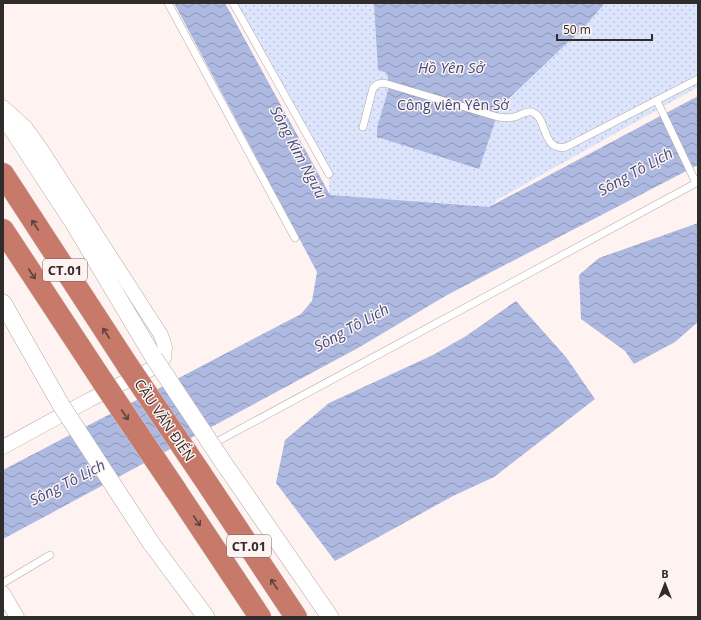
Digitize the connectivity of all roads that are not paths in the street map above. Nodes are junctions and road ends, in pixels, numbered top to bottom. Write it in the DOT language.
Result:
graph roads {
  1 [pos="168,3"];
  2 [pos="233,3"];
  3 [pos="698,78"];
  4 [pos="657,101"];
  5 [pos="3,107"];
  6 [pos="3,115"];
  7 [pos="363,127"];
  8 [pos="3,174"];
  9 [pos="329,174"];
  10 [pos="697,183"];
  11 [pos="3,230"];
  12 [pos="295,238"];
  13 [pos="3,303"];
  14 [pos="220,440"];
  15 [pos="3,447"];
  16 [pos="50,554"];
  17 [pos="3,583"];
  18 [pos="3,593"];
  19 [pos="17,617"];
  20 [pos="206,617"];
  21 [pos="260,617"];
  22 [pos="296,617"];
  23 [pos="330,617"];
  1 -- 12 [label="lane"];
  2 -- 9 [label="lane"];
  3 -- 4 [label="lane"];
  4 -- 7 [label="lane"];
  4 -- 10 [label="lane"];
  5 -- 15 [label="street"];
  6 -- 23 [label="street, CẦU VĂN ĐIỂN, bridge"];
  22 -- 8 [label="highway, CẦU VĂN ĐIỂN / CT.01, one-way, bridge"];
  10 -- 14 [label="lane"];
  11 -- 21 [label="highway, CT.01, one-way, bridge"];
  13 -- 20 [label="street, bridge"];
  16 -- 17 [label="lane"];
  18 -- 19 [label="street"];
}
